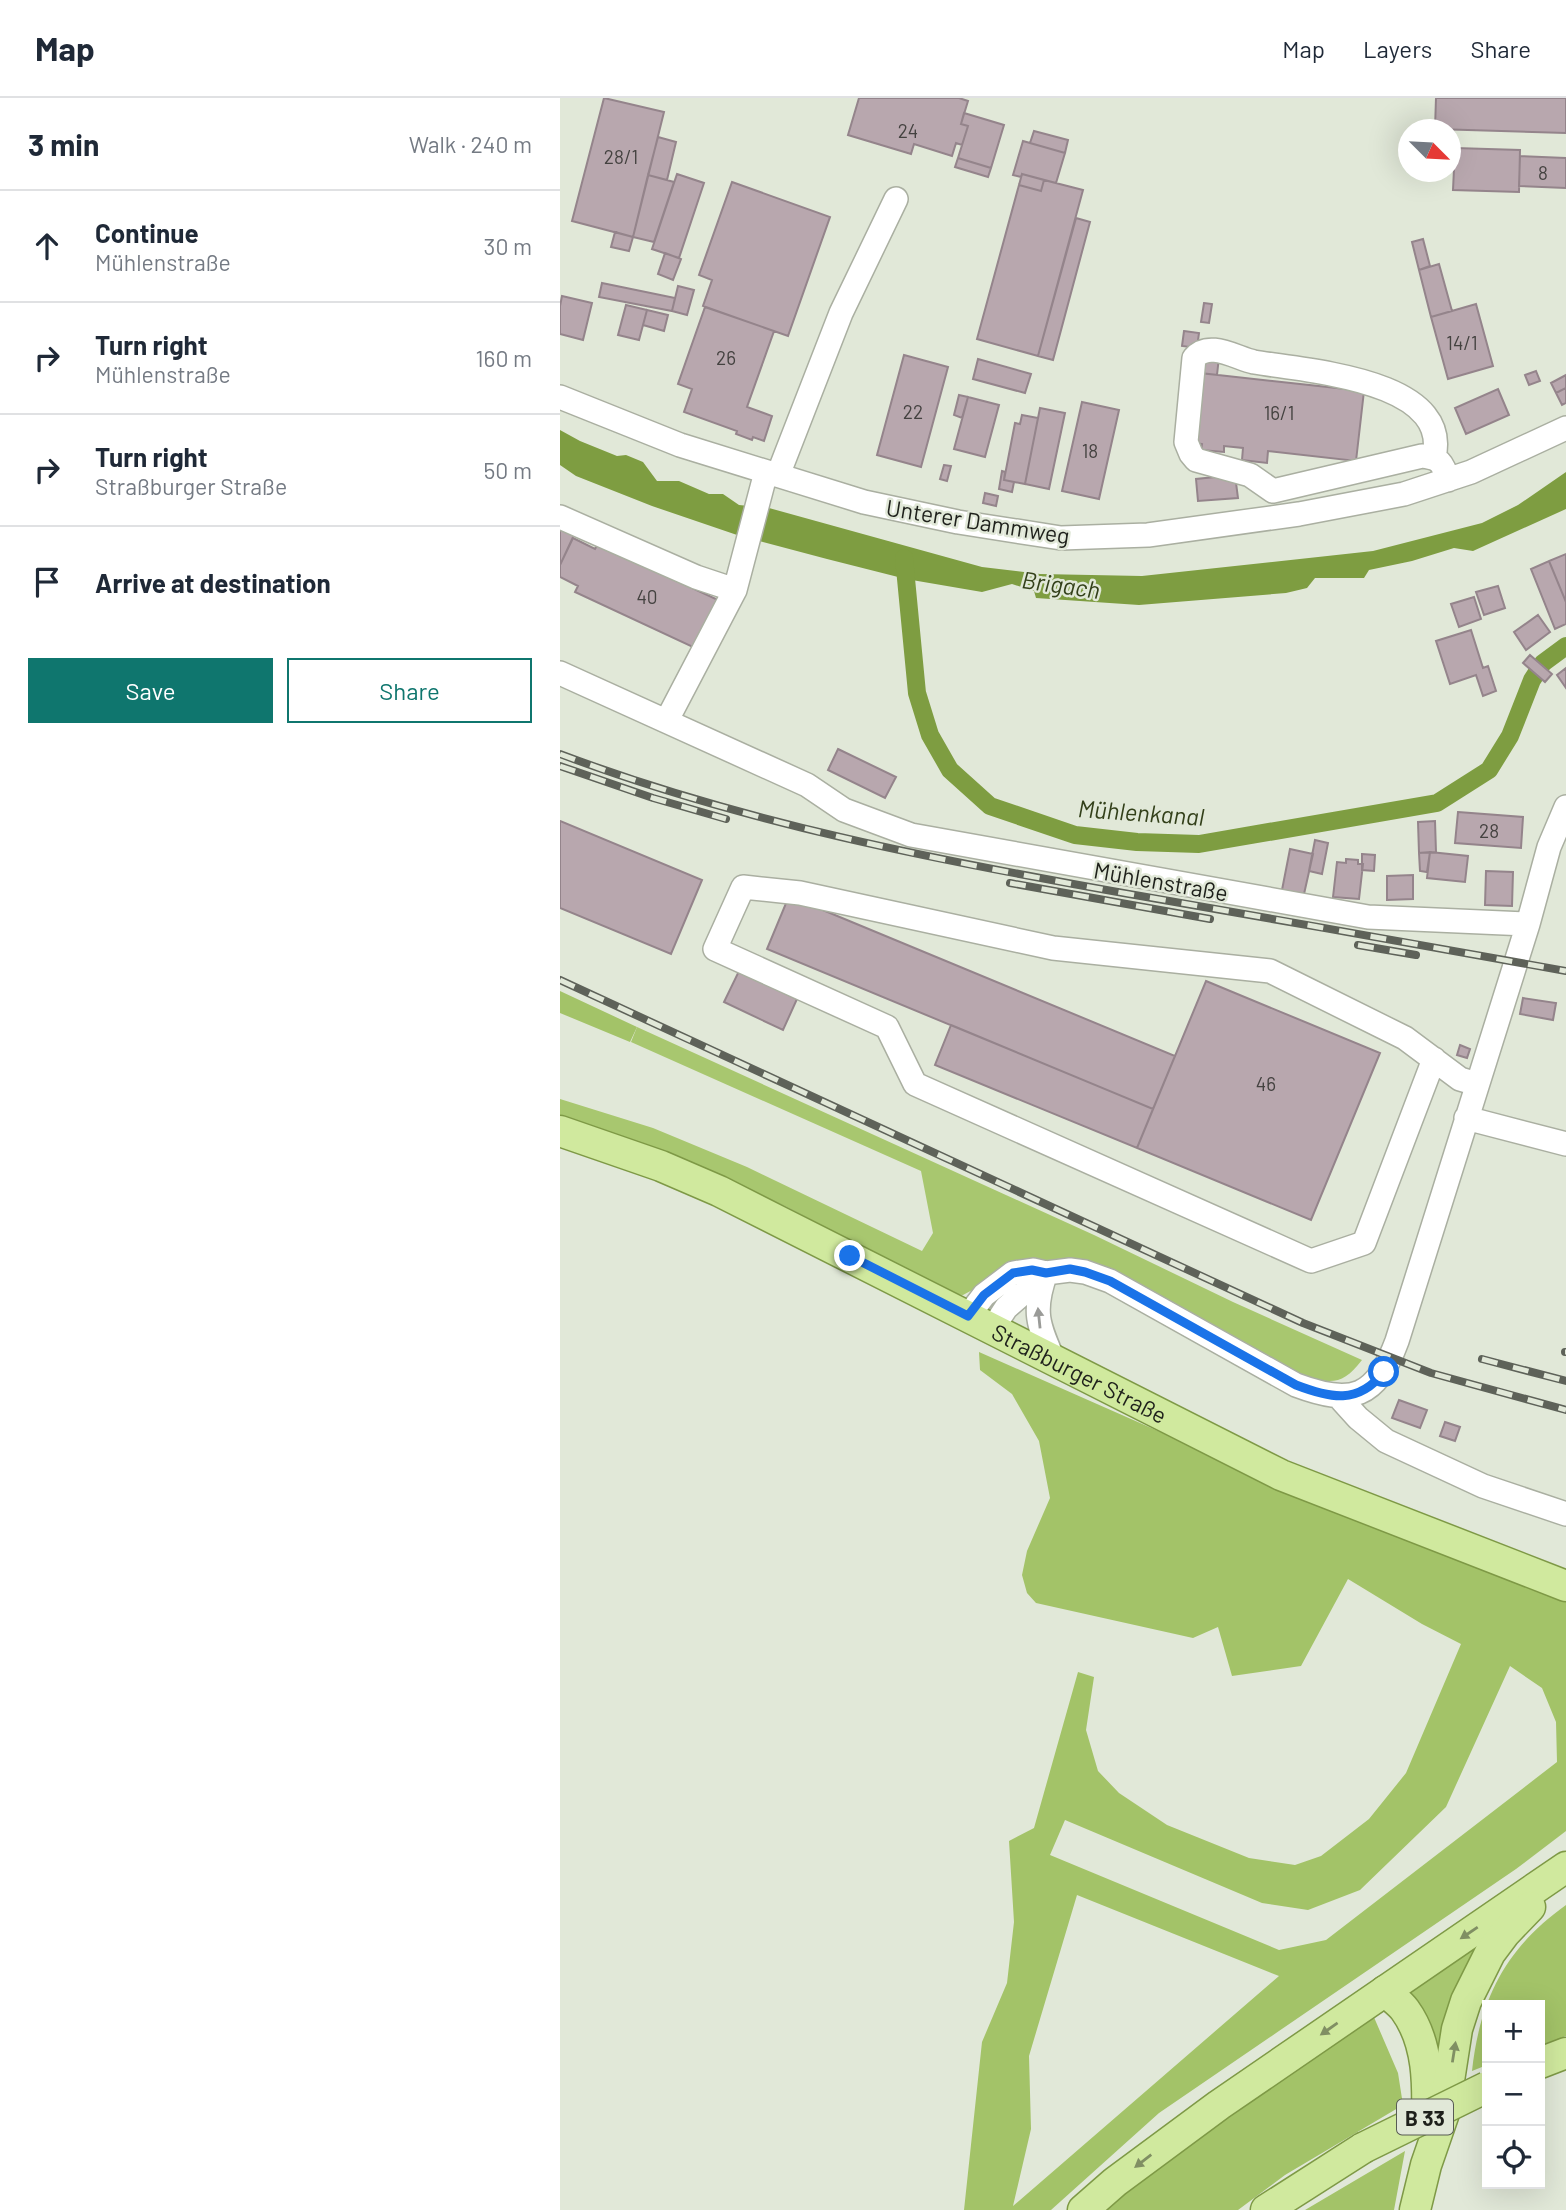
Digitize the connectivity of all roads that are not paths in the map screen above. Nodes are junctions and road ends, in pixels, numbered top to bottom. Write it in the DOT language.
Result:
graph roads {
  1 [pos="896,199"];
  2 [pos="560,397"];
  3 [pos="1566,428"];
  4 [pos="1434,457"];
  5 [pos="769,478"];
  6 [pos="1448,480"];
  7 [pos="560,517"];
  8 [pos="735,590"];
  9 [pos="560,673"];
  10 [pos="667,720"];
  11 [pos="1566,807"];
  12 [pos="1528,924"];
  13 [pos="1434,1059"];
  14 [pos="1476,1084"];
  15 [pos="1466,1118"];
  16 [pos="560,1131"];
  17 [pos="1566,1144"];
  18 [pos="1046,1273"];
  19 [pos="980,1322"];
  20 [pos="1054,1361"];
  21 [pos="1339,1397"];
  22 [pos="1566,1514"];
  23 [pos="1566,1586"];
  24 [pos="1566,1867"];
  25 [pos="1566,1873"];
  26 [pos="1385,1991"];
  27 [pos="1566,2053"];
  28 [pos="1545,2061"];
  29 [pos="1482,2089"];
  30 [pos="1426,2165"];
  31 [pos="1083,2210"];
  32 [pos="1266,2210"];
  33 [pos="1415,2210"];
  1 -- 5 [label="street"];
  2 -- 5 [label="street, Unterer Dammweg"];
  3 -- 6 [label="street, Unterer Dammweg"];
  4 -- 4 [label="street"];
  4 -- 6 [label="street"];
  5 -- 6 [label="street, Unterer Dammweg"];
  5 -- 8 [label="street"];
  7 -- 8 [label="street"];
  8 -- 10 [label="street"];
  9 -- 10 [label="street, Mühlenstraße"];
  10 -- 12 [label="street, Mühlenstraße"];
  11 -- 12 [label="street"];
  12 -- 14 [label="street"];
  13 -- 13 [label="street"];
  13 -- 14 [label="street"];
  14 -- 15 [label="street"];
  15 -- 17 [label="street"];
  15 -- 21 [label="street"];
  16 -- 19 [label="main road, Straßburger Straße"];
  18 -- 19 [label="street"];
  20 -- 18 [label="street, one-way"];
  18 -- 21 [label="street"];
  19 -- 20 [label="main road, Straßburger Straße"];
  20 -- 23 [label="main road, Straßburger Straße"];
  21 -- 22 [label="street"];
  24 -- 26 [label="main road, one-way"];
  30 -- 25 [label="main road, one-way"];
  26 -- 30 [label="main road"];
  26 -- 31 [label="main road, one-way"];
  27 -- 28 [label="main road"];
  29 -- 32 [label="main road, B 33, bridge"];
  30 -- 33 [label="main road"];
}
